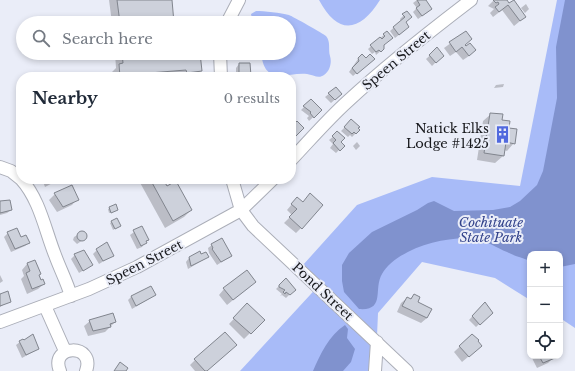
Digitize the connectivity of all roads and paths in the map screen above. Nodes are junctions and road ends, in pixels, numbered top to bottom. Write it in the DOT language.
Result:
graph roads {
  1 [pos="239,0"];
  2 [pos="471,0"];
  3 [pos="231,16"];
  4 [pos="220,60"];
  5 [pos="221,72"];
  6 [pos="296,155"];
  7 [pos="0,167"];
  8 [pos="16,175"];
  9 [pos="25,184"];
  10 [pos="233,184"];
  11 [pos="269,184"];
  12 [pos="241,210"];
  13 [pos="71,296"];
  14 [pos="45,306"];
  15 [pos="0,322"];
  16 [pos="377,342"];
  17 [pos="66,351"];
  18 [pos="60,371"];
  19 [pos="86,371"];
  20 [pos="375,371"];
  21 [pos="407,371"];
  1 -- 3 [label="street"];
  2 -- 6 [label="street, Speen Street"];
  4 -- 5 [label="street"];
  7 -- 8 [label="street"];
  9 -- 13 [label="street"];
  10 -- 12 [label="street"];
  11 -- 12 [label="street, Speen Street"];
  12 -- 13 [label="street, Speen Street"];
  12 -- 16 [label="street, Pond Street"];
  13 -- 14 [label="street, Speen Street"];
  14 -- 15 [label="street, Speen Street"];
  14 -- 17 [label="street"];
  16 -- 20 [label="street"];
  16 -- 21 [label="street, Pond Street"];
  17 -- 18 [label="street"];
  17 -- 19 [label="street"];
}
